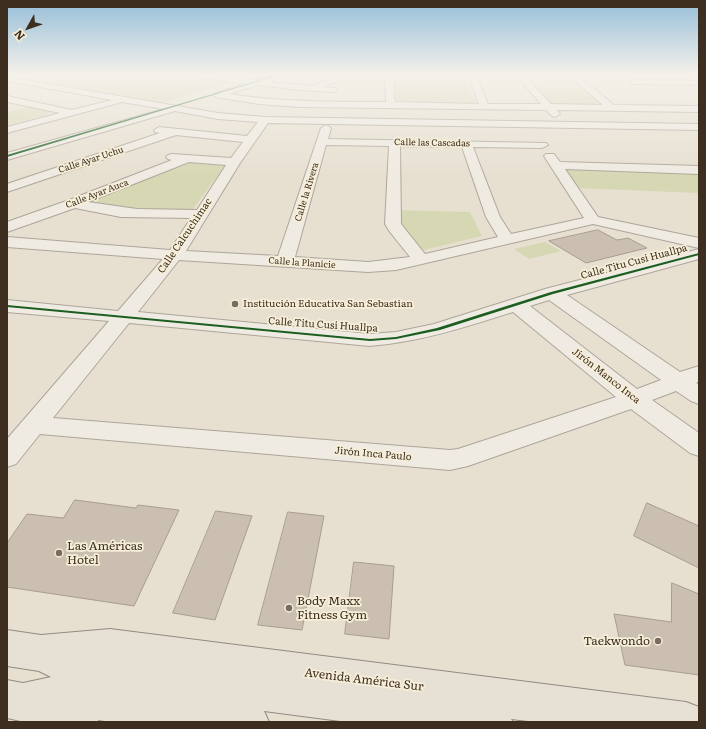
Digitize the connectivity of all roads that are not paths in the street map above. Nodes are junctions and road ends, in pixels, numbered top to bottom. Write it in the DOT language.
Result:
graph roads {
  1 [pos="54,109"];
  2 [pos="88,109"];
  3 [pos="167,109"];
  4 [pos="168,109"];
  5 [pos="177,109"];
  6 [pos="551,109"];
  7 [pos="73,113"];
  8 [pos="265,120"];
  9 [pos="328,121"];
  10 [pos="125,123"];
  11 [pos="528,124"];
  12 [pos="565,125"];
  13 [pos="699,127"];
  14 [pos="7,130"];
  15 [pos="174,132"];
  16 [pos="251,140"];
  17 [pos="322,142"];
  18 [pos="394,143"];
  19 [pos="466,144"];
  20 [pos="542,145"];
  21 [pos="125,149"];
  22 [pos="7,153"];
  23 [pos="146,153"];
  24 [pos="160,155"];
  25 [pos="7,157"];
  26 [pos="186,159"];
  27 [pos="234,162"];
  28 [pos="556,165"];
  29 [pos="699,170"];
  30 [pos="7,188"];
  31 [pos="74,203"];
  32 [pos="200,214"];
  33 [pos="593,220"];
  34 [pos="7,227"];
  35 [pos="507,240"];
  36 [pos="7,242"];
  37 [pos="699,243"];
  38 [pos="699,254"];
  39 [pos="175,255"];
  40 [pos="421,260"];
  41 [pos="285,262"];
  42 [pos="552,293"];
  43 [pos="515,304"];
  44 [pos="7,306"];
  45 [pos="125,316"];
  46 [pos="688,377"];
  47 [pos="699,396"];
  48 [pos="634,398"];
  49 [pos="33,425"];
  50 [pos="699,446"];
  51 [pos="7,457"];
  52 [pos="40,684"];
  53 [pos="249,722"];
  54 [pos="493,722"];
  55 [pos="686,722"];
  1 -- 7 [label="street"];
  2 -- 7 [label="street"];
  3 -- 22 [label="street"];
  4 -- 10 [label="street"];
  5 -- 8 [label="street"];
  6 -- 12 [label="street"];
  7 -- 14 [label="street"];
  8 -- 9 [label="street"];
  8 -- 16 [label="street, Calle Calcuchimac"];
  9 -- 11 [label="street"];
  9 -- 17 [label="street, Calle la Rivera"];
  10 -- 15 [label="street"];
  10 -- 25 [label="street"];
  11 -- 12 [label="street"];
  11 -- 20 [label="street"];
  12 -- 13 [label="street"];
  15 -- 16 [label="street"];
  15 -- 21 [label="street, Calle Ayar Uchu"];
  16 -- 27 [label="street, Calle Calcuchimac"];
  17 -- 18 [label="street, Calle las Cascadas"];
  17 -- 41 [label="street, Calle la Rivera"];
  18 -- 19 [label="street, Calle las Cascadas"];
  18 -- 40 [label="street"];
  19 -- 20 [label="street, Calle las Cascadas"];
  19 -- 35 [label="street"];
  20 -- 28 [label="street"];
  21 -- 23 [label="street"];
  21 -- 30 [label="street, Calle Ayar Uchu"];
  24 -- 26 [label="street"];
  26 -- 27 [label="street"];
  26 -- 31 [label="street, Calle Ayar Auca"];
  27 -- 32 [label="street, Calle Calcuchimac"];
  28 -- 29 [label="street"];
  28 -- 33 [label="street"];
  31 -- 32 [label="street"];
  31 -- 34 [label="street, Calle Ayar Auca"];
  32 -- 39 [label="street, Calle Calcuchimac"];
  33 -- 35 [label="street, Calle la Planicie"];
  33 -- 37 [label="street"];
  35 -- 40 [label="street, Calle la Planicie"];
  36 -- 39 [label="street, Calle la Planicie"];
  38 -- 42 [label="street, Calle Titu Cusi Huallpa"];
  39 -- 41 [label="street, Calle la Planicie"];
  39 -- 45 [label="street, Calle Calcuchimac"];
  40 -- 41 [label="street, Calle la Planicie"];
  42 -- 43 [label="street, Calle Titu Cusi Huallpa"];
  42 -- 46 [label="street"];
  43 -- 45 [label="street, Calle Titu Cusi Huallpa"];
  43 -- 48 [label="street, Jirón Manco Inca"];
  44 -- 45 [label="street, Calle Titu Cusi Huallpa"];
  45 -- 49 [label="street, Calle Calcuchimac"];
  46 -- 47 [label="street"];
  46 -- 48 [label="street, Jirón Inca Paulo"];
  48 -- 49 [label="street, Jirón Inca Paulo"];
  48 -- 50 [label="street, Jirón Manco Inca"];
  49 -- 51 [label="street, Calle Calcuchimac"];
  52 -- 53 [label="main road"];
  52 -- 54 [label="main road"];
  52 -- 55 [label="main road, Avenida América Sur"];
}
